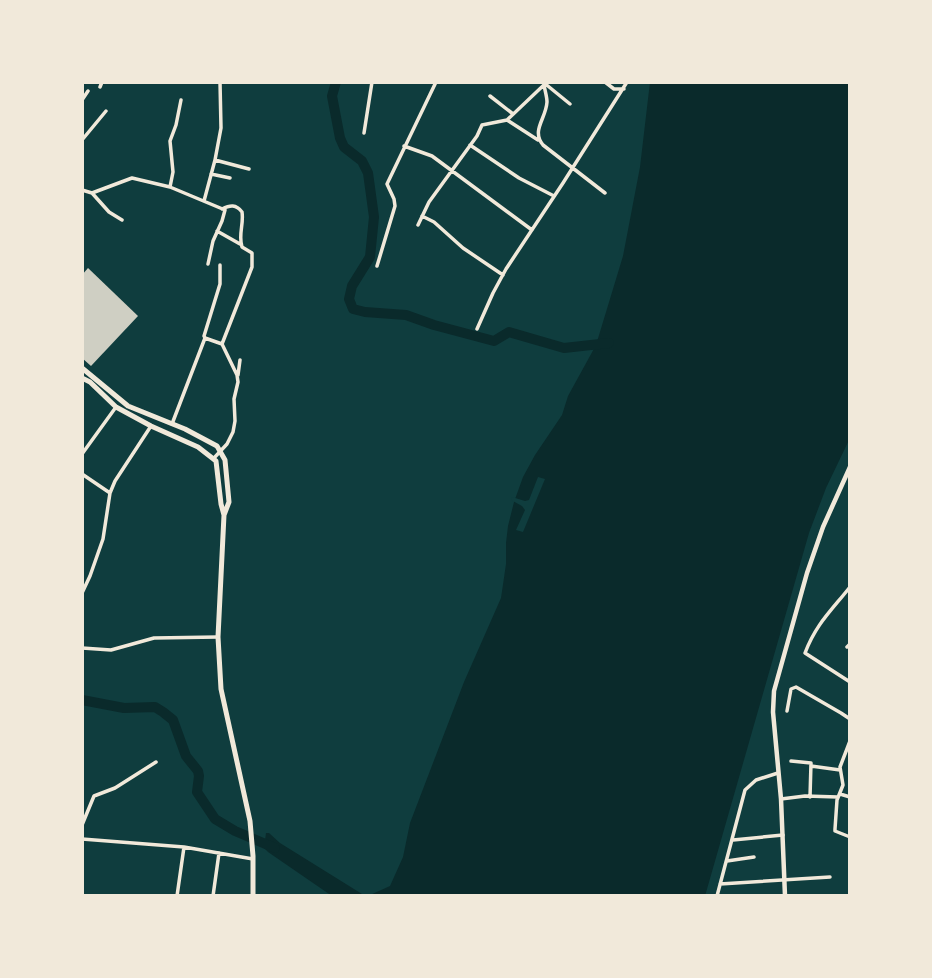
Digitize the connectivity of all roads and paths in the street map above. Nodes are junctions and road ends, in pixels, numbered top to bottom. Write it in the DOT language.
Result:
graph roads {
  1 [pos="220,82"];
  2 [pos="372,82"];
  3 [pos="436,82"];
  4 [pos="605,82"];
  5 [pos="627,82"];
  6 [pos="545,83"];
  7 [pos="624,89"];
  8 [pos="88,90"];
  9 [pos="490,96"];
  10 [pos="82,100"];
  11 [pos="181,100"];
  12 [pos="570,104"];
  13 [pos="106,111"];
  14 [pos="513,114"];
  15 [pos="508,120"];
  16 [pos="364,133"];
  17 [pos="82,140"];
  18 [pos="541,143"];
  19 [pos="470,145"];
  20 [pos="404,146"];
  21 [pos="215,160"];
  22 [pos="572,168"];
  23 [pos="249,169"];
  24 [pos="452,171"];
  25 [pos="211,174"];
  26 [pos="230,178"];
  27 [pos="170,187"];
  28 [pos="82,190"];
  29 [pos="92,193"];
  30 [pos="605,193"];
  31 [pos="554,196"];
  32 [pos="204,201"];
  33 [pos="222,209"];
  34 [pos="422,216"];
  35 [pos="122,220"];
  36 [pos="418,225"];
  37 [pos="533,230"];
  38 [pos="217,231"];
  39 [pos="241,244"];
  40 [pos="208,264"];
  41 [pos="220,265"];
  42 [pos="377,265"];
  43 [pos="503,275"];
  44 [pos="477,329"];
  45 [pos="205,338"];
  46 [pos="222,344"];
  47 [pos="240,360"];
  48 [pos="82,368"];
  49 [pos="82,377"];
  50 [pos="238,377"];
  51 [pos="117,407"];
  52 [pos="172,424"];
  53 [pos="151,426"];
  54 [pos="221,451"];
  55 [pos="82,454"];
  56 [pos="214,458"];
  57 [pos="850,467"];
  58 [pos="82,474"];
  59 [pos="110,493"];
  60 [pos="224,515"];
  61 [pos="850,587"];
  62 [pos="82,593"];
  63 [pos="218,637"];
  64 [pos="82,648"];
  65 [pos="850,682"];
  66 [pos="787,711"];
  67 [pos="850,719"];
  68 [pos="850,741"];
  69 [pos="791,761"];
  70 [pos="156,762"];
  71 [pos="811,766"];
  72 [pos="840,770"];
  73 [pos="778,773"];
  74 [pos="839,795"];
  75 [pos="810,797"];
  76 [pos="850,797"];
  77 [pos="781,799"];
  78 [pos="82,825"];
  79 [pos="783,835"];
  80 [pos="850,837"];
  81 [pos="82,839"];
  82 [pos="732,840"];
  83 [pos="184,846"];
  84 [pos="219,853"];
  85 [pos="253,857"];
  86 [pos="754,857"];
  87 [pos="727,861"];
  88 [pos="830,877"];
  89 [pos="785,881"];
  90 [pos="720,884"];
  91 [pos="177,896"];
  92 [pos="213,896"];
  93 [pos="254,896"];
  94 [pos="716,896"];
  95 [pos="785,896"];
  1 -- 21 [label="street"];
  2 -- 16 [label="street"];
  3 -- 20 [label="street"];
  4 -- 7 [label="street"];
  5 -- 7 [label="street"];
  6 -- 12 [label="street"];
  6 -- 14 [label="street"];
  6 -- 18 [label="street"];
  7 -- 22 [label="street"];
  8 -- 10 [label="street"];
  9 -- 14 [label="street"];
  11 -- 27 [label="street"];
  13 -- 17 [label="street"];
  14 -- 15 [label="street"];
  15 -- 18 [label="street"];
  15 -- 19 [label="street"];
  18 -- 22 [label="street"];
  19 -- 24 [label="street"];
  19 -- 31 [label="street"];
  20 -- 24 [label="street"];
  20 -- 42 [label="street"];
  21 -- 23 [label="street"];
  21 -- 25 [label="street"];
  22 -- 30 [label="street"];
  22 -- 31 [label="street"];
  24 -- 34 [label="street"];
  24 -- 37 [label="street"];
  25 -- 26 [label="street"];
  25 -- 32 [label="street"];
  27 -- 29 [label="street"];
  27 -- 32 [label="street"];
  28 -- 29 [label="street"];
  29 -- 35 [label="street"];
  31 -- 37 [label="street"];
  32 -- 33 [label="street"];
  33 -- 38 [label="street"];
  33 -- 39 [label="street"];
  34 -- 36 [label="street"];
  34 -- 43 [label="street"];
  37 -- 43 [label="street"];
  38 -- 39 [label="street"];
  38 -- 40 [label="street"];
  39 -- 46 [label="street"];
  41 -- 45 [label="street"];
  43 -- 44 [label="street"];
  45 -- 46 [label="street"];
  45 -- 52 [label="street"];
  46 -- 50 [label="street"];
  47 -- 50 [label="street"];
  48 -- 52 [label="highway"];
  49 -- 51 [label="highway"];
  50 -- 54 [label="street"];
  51 -- 53 [label="highway"];
  51 -- 55 [label="street"];
  52 -- 54 [label="highway"];
  53 -- 56 [label="highway"];
  53 -- 59 [label="street"];
  54 -- 56 [label="street"];
  54 -- 60 [label="highway"];
  56 -- 60 [label="highway"];
  57 -- 73 [label="street"];
  58 -- 59 [label="street"];
  59 -- 62 [label="street"];
  60 -- 63 [label="highway"];
  61 -- 65 [label="street"];
  63 -- 64 [label="street"];
  63 -- 85 [label="highway"];
  66 -- 67 [label="street"];
  68 -- 72 [label="street"];
  69 -- 71 [label="street"];
  70 -- 78 [label="street"];
  71 -- 72 [label="street"];
  71 -- 75 [label="street"];
  72 -- 74 [label="street"];
  73 -- 77 [label="street"];
  73 -- 82 [label="street"];
  74 -- 75 [label="street"];
  74 -- 76 [label="street"];
  74 -- 80 [label="street"];
  75 -- 77 [label="street"];
  77 -- 79 [label="street"];
  79 -- 82 [label="street"];
  79 -- 89 [label="street"];
  81 -- 83 [label="street"];
  82 -- 87 [label="street"];
  83 -- 84 [label="street"];
  83 -- 91 [label="street"];
  84 -- 85 [label="street"];
  84 -- 92 [label="street"];
  85 -- 93 [label="highway"];
  86 -- 87 [label="street"];
  87 -- 90 [label="street"];
  88 -- 89 [label="street"];
  89 -- 90 [label="street"];
  89 -- 95 [label="street"];
  90 -- 94 [label="street"];
}
